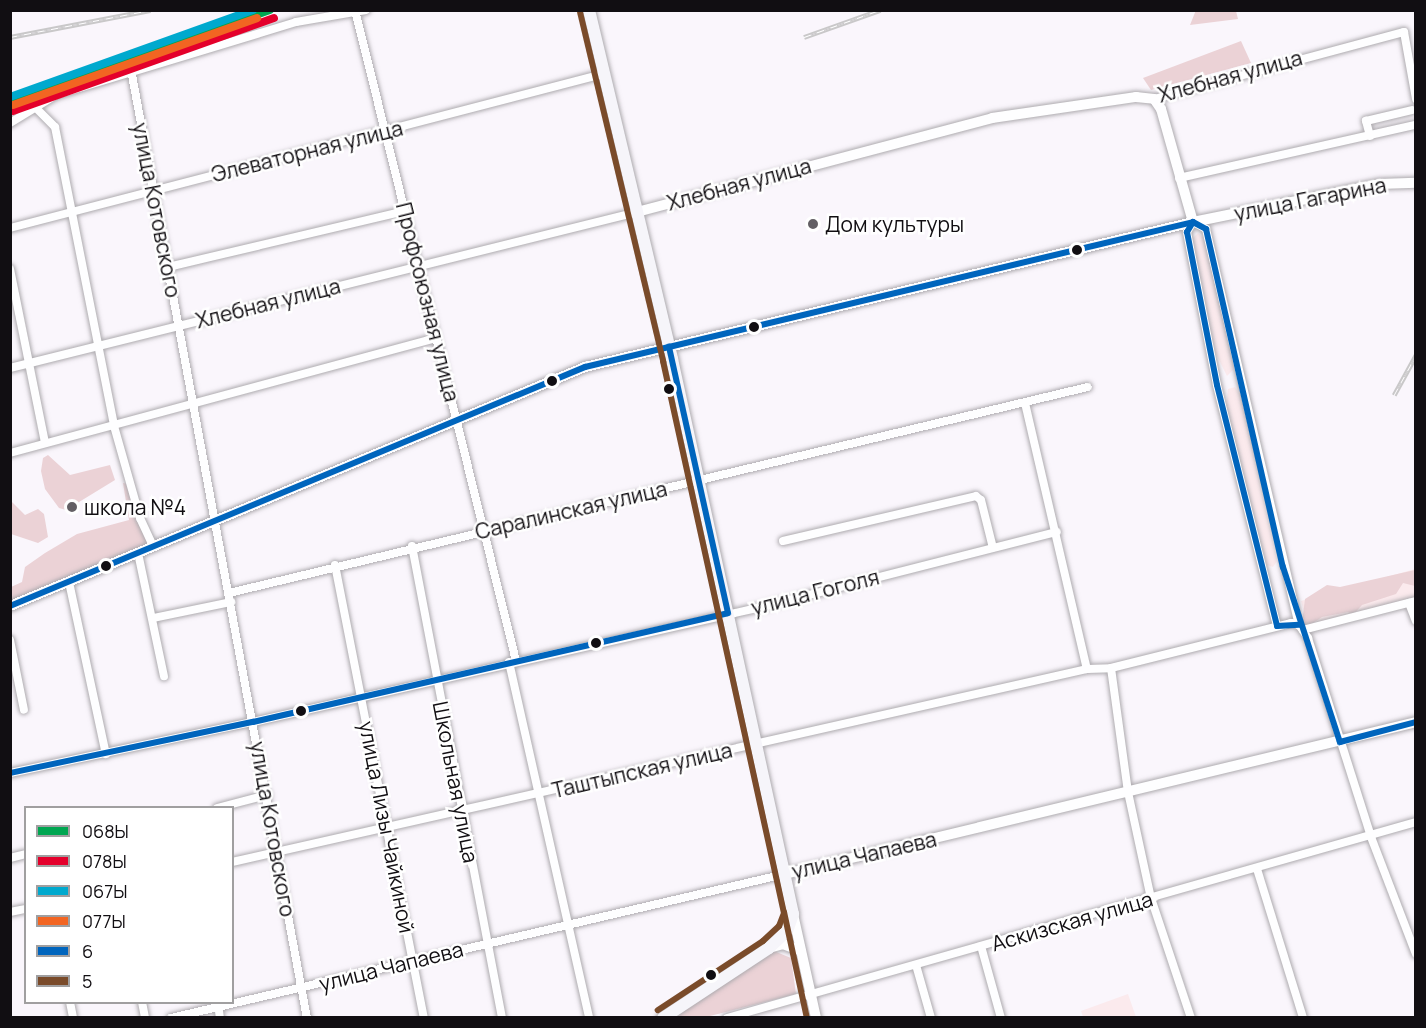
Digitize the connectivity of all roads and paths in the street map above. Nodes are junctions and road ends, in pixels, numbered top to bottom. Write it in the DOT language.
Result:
graph roads {
  1 [pos="366,10"];
  2 [pos="589,10"];
  3 [pos="356,14"];
  4 [pos="603,74"];
  5 [pos="132,75"];
  6 [pos="1155,99"];
  7 [pos="1416,100"];
  8 [pos="36,108"];
  9 [pos="1412,110"];
  10 [pos="10,123"];
  11 [pos="1415,126"];
  12 [pos="386,131"];
  13 [pos="1370,136"];
  14 [pos="1179,178"];
  15 [pos="1416,183"];
  16 [pos="152,191"];
  17 [pos="72,211"];
  18 [pos="405,211"];
  19 [pos="638,212"];
  20 [pos="1193,222"];
  21 [pos="10,228"];
  22 [pos="419,265"];
  23 [pos="168,267"];
  24 [pos="10,269"];
  25 [pos="179,326"];
  26 [pos="435,338"];
  27 [pos="97,346"];
  28 [pos="669,346"];
  29 [pos="30,363"];
  30 [pos="10,368"];
  31 [pos="1088,387"];
  32 [pos="1025,403"];
  33 [pos="194,404"];
  34 [pos="458,422"];
  35 [pos="114,426"];
  36 [pos="45,443"];
  37 [pos="10,453"];
  38 [pos="699,480"];
  39 [pos="216,519"];
  40 [pos="486,530"];
  41 [pos="1057,532"];
  42 [pos="783,541"];
  43 [pos="153,546"];
  44 [pos="412,546"];
  45 [pos="993,548"];
  46 [pos="138,553"];
  47 [pos="335,566"];
  48 [pos="69,582"];
  49 [pos="230,592"];
  50 [pos="231,602"];
  51 [pos="1412,602"];
  52 [pos="10,606"];
  53 [pos="728,613"];
  54 [pos="153,618"];
  55 [pos="1416,621"];
  56 [pos="1277,626"];
  57 [pos="1301,627"];
  58 [pos="10,640"];
  59 [pos="513,661"];
  60 [pos="1111,668"];
  61 [pos="1087,669"];
  62 [pos="164,676"];
  63 [pos="436,679"];
  64 [pos="361,696"];
  65 [pos="24,710"];
  66 [pos="253,722"];
  67 [pos="1416,722"];
  68 [pos="1340,742"];
  69 [pos="758,745"];
  70 [pos="106,754"];
  71 [pos="10,773"];
  72 [pos="1128,792"];
  73 [pos="537,794"];
  74 [pos="267,795"];
  75 [pos="221,806"];
  76 [pos="462,810"];
  77 [pos="1416,822"];
  78 [pos="387,827"];
  79 [pos="1371,837"];
  80 [pos="277,853"];
  81 [pos="234,862"];
  82 [pos="1257,869"];
  83 [pos="785,873"];
  84 [pos="1151,898"];
  85 [pos="793,914"];
  86 [pos="566,924"];
  87 [pos="487,943"];
  88 [pos="981,946"];
  89 [pos="769,948"];
  90 [pos="801,951"];
  91 [pos="1416,954"];
  92 [pos="413,960"];
  93 [pos="916,964"];
  94 [pos="302,987"];
  95 [pos="810,994"];
  96 [pos="234,1001"];
  97 [pos="218,1004"];
  98 [pos="670,1016"];
  99 [pos="171,1017"];
  100 [pos="220,1017"];
  101 [pos="307,1017"];
  102 [pos="424,1017"];
  103 [pos="502,1017"];
  104 [pos="589,1017"];
  105 [pos="727,1017"];
  106 [pos="816,1017"];
  107 [pos="931,1017"];
  108 [pos="1000,1017"];
  109 [pos="1191,1017"];
  110 [pos="1303,1017"];
  1 -- 3 [label="street"];
  2 -- 4 [label="main road"];
  3 -- 5 [label="street"];
  3 -- 12 [label="street, Профсоюзная улица"];
  4 -- 12 [label="street, Элеваторная улица"];
  4 -- 19 [label="main road"];
  5 -- 8 [label="street"];
  5 -- 16 [label="street, улица Котовского"];
  6 -- 7 [label="street, Хлебная улица"];
  6 -- 14 [label="street"];
  6 -- 19 [label="street, Хлебная улица"];
  7 -- 9 [label="street, Хлебная улица"];
  8 -- 10 [label="street"];
  8 -- 17 [label="street"];
  9 -- 11 [label="street"];
  9 -- 13 [label="street"];
  11 -- 13 [label="street"];
  12 -- 16 [label="street, Элеваторная улица"];
  12 -- 18 [label="street, Профсоюзная улица"];
  13 -- 14 [label="street"];
  14 -- 20 [label="street"];
  15 -- 20 [label="street, улица Гагарина"];
  16 -- 17 [label="street, Элеваторная улица"];
  16 -- 23 [label="street, улица Котовского"];
  17 -- 21 [label="street, Элеваторная улица"];
  17 -- 27 [label="street"];
  18 -- 22 [label="street, Профсоюзная улица"];
  18 -- 23 [label="street"];
  19 -- 22 [label="street, Хлебная улица"];
  19 -- 28 [label="main road"];
  20 -- 28 [label="street, улица Гагарина"];
  20 -- 56 [label="street"];
  20 -- 57 [label="street"];
  22 -- 25 [label="street, Хлебная улица"];
  22 -- 26 [label="street, Профсоюзная улица"];
  23 -- 25 [label="street, улица Котовского"];
  24 -- 29 [label="street"];
  25 -- 27 [label="street, Хлебная улица"];
  25 -- 33 [label="street, улица Котовского"];
  26 -- 33 [label="street"];
  26 -- 34 [label="street, Профсоюзная улица"];
  27 -- 29 [label="street, Хлебная улица"];
  27 -- 35 [label="street"];
  28 -- 34 [label="street, улица Гагарина"];
  28 -- 38 [label="main road"];
  29 -- 30 [label="street, Хлебная улица"];
  29 -- 36 [label="street"];
  31 -- 32 [label="street, Саралинская улица"];
  32 -- 38 [label="street, Саралинская улица"];
  32 -- 41 [label="street"];
  33 -- 35 [label="street"];
  33 -- 39 [label="street, улица Котовского"];
  34 -- 39 [label="street, улица Гагарина"];
  34 -- 40 [label="street, Профсоюзная улица"];
  35 -- 36 [label="street"];
  35 -- 43 [label="street"];
  36 -- 37 [label="street"];
  38 -- 40 [label="street, Саралинская улица"];
  38 -- 53 [label="main road"];
  39 -- 43 [label="street, улица Гагарина"];
  39 -- 49 [label="street, улица Котовского"];
  40 -- 44 [label="street, Саралинская улица"];
  40 -- 59 [label="street, Профсоюзная улица"];
  41 -- 45 [label="street, улица Гоголя"];
  41 -- 61 [label="street"];
  42 -- 45 [label="street"];
  43 -- 46 [label="street, улица Гагарина"];
  44 -- 47 [label="street, Саралинская улица"];
  44 -- 63 [label="street, Школьная улица"];
  45 -- 53 [label="street, улица Гоголя"];
  46 -- 48 [label="street, улица Гагарина"];
  46 -- 54 [label="street"];
  47 -- 49 [label="street, Саралинская улица"];
  47 -- 64 [label="street, улица Лизы Чайкиной"];
  48 -- 52 [label="street, улица Гагарина"];
  48 -- 70 [label="street"];
  49 -- 50 [label="street, улица Котовского"];
  50 -- 54 [label="street"];
  50 -- 66 [label="street, улица Котовского"];
  51 -- 55 [label="street"];
  51 -- 57 [label="street, Таштыпская улица"];
  53 -- 59 [label="street, улица Гоголя"];
  53 -- 69 [label="main road"];
  54 -- 62 [label="street"];
  56 -- 57 [label="street, Таштыпская улица"];
  56 -- 60 [label="street, Таштыпская улица"];
  57 -- 68 [label="street"];
  58 -- 65 [label="street"];
  59 -- 63 [label="street, улица Гоголя"];
  59 -- 73 [label="street, Профсоюзная улица"];
  60 -- 61 [label="street, Таштыпская улица"];
  60 -- 72 [label="street"];
  61 -- 69 [label="street, Таштыпская улица"];
  63 -- 64 [label="street, улица Гоголя"];
  63 -- 76 [label="street, Школьная улица"];
  64 -- 66 [label="street, улица Гоголя"];
  64 -- 78 [label="street, улица Лизы Чайкиной"];
  66 -- 70 [label="street, улица Гоголя"];
  66 -- 74 [label="street, улица Котовского"];
  67 -- 68 [label="street, улица Чапаева"];
  68 -- 72 [label="street, улица Чапаева"];
  68 -- 79 [label="street"];
  69 -- 73 [label="street, Таштыпская улица"];
  69 -- 83 [label="main road"];
  70 -- 71 [label="street, улица Гоголя"];
  72 -- 83 [label="street, улица Чапаева"];
  72 -- 84 [label="street"];
  73 -- 76 [label="street, Таштыпская улица"];
  73 -- 86 [label="street, Профсоюзная улица"];
  74 -- 75 [label="street"];
  74 -- 80 [label="street, улица Котовского"];
  76 -- 78 [label="street, Таштыпская улица"];
  76 -- 87 [label="street, Школьная улица"];
  77 -- 79 [label="street, Аскизская улица"];
  78 -- 80 [label="street, Таштыпская улица"];
  78 -- 92 [label="street, улица Лизы Чайкиной"];
  79 -- 82 [label="street, Аскизская улица"];
  79 -- 91 [label="street"];
  80 -- 81 [label="street, Таштыпская улица"];
  80 -- 94 [label="street, улица Котовского"];
  82 -- 84 [label="street, Аскизская улица"];
  82 -- 110 [label="street"];
  83 -- 85 [label="main road"];
  83 -- 86 [label="street, улица Чапаева"];
  84 -- 88 [label="street, Аскизская улица"];
  84 -- 109 [label="street"];
  85 -- 89 [label="main road"];
  85 -- 90 [label="street"];
  86 -- 87 [label="street, улица Чапаева"];
  86 -- 104 [label="street, Профсоюзная улица"];
  87 -- 92 [label="street, улица Чапаева"];
  87 -- 103 [label="street, Школьная улица"];
  88 -- 93 [label="street, Аскизская улица"];
  88 -- 108 [label="street"];
  89 -- 90 [label="street"];
  89 -- 98 [label="main road"];
  90 -- 95 [label="street"];
  92 -- 94 [label="street, улица Чапаева"];
  92 -- 102 [label="street, улица Лизы Чайкиной"];
  93 -- 95 [label="street, Аскизская улица"];
  93 -- 107 [label="street"];
  94 -- 96 [label="street, улица Чапаева"];
  94 -- 101 [label="street, улица Котовского"];
  95 -- 105 [label="street, Аскизская улица"];
  95 -- 106 [label="street"];
  97 -- 99 [label="street, улица Чапаева"];
  97 -- 100 [label="street"];
}
